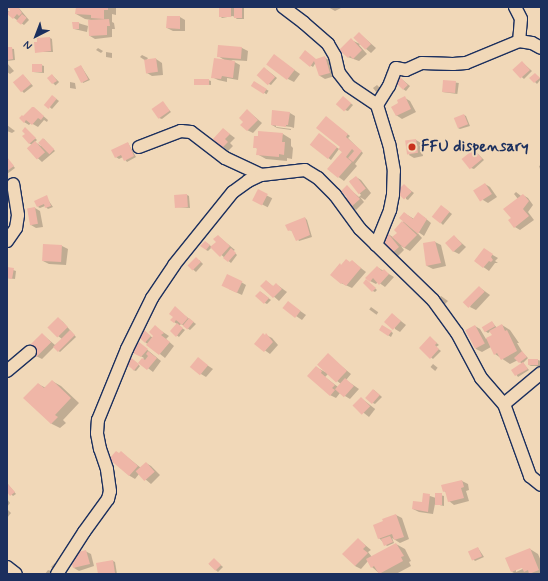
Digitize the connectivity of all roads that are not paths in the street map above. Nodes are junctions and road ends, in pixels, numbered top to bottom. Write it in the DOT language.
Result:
graph roads {
  1 [pos="283,7"];
  2 [pos="515,7"];
  3 [pos="519,41"];
  4 [pos="541,48"];
  5 [pos="377,105"];
  6 [pos="139,147"];
  7 [pos="261,175"];
  8 [pos="13,184"];
  9 [pos="7,242"];
  10 [pos="376,245"];
  11 [pos="30,352"];
  12 [pos="7,371"];
  13 [pos="541,373"];
  14 [pos="504,404"];
  15 [pos="541,485"];
  16 [pos="7,567"];
  17 [pos="16,574"];
  18 [pos="57,574"];
  1 -- 5 [label="street"];
  2 -- 3 [label="street"];
  3 -- 4 [label="street"];
  3 -- 5 [label="street"];
  5 -- 10 [label="street"];
  6 -- 7 [label="street"];
  7 -- 10 [label="street"];
  7 -- 18 [label="street"];
  8 -- 9 [label="street"];
  10 -- 14 [label="street"];
  11 -- 12 [label="street"];
  13 -- 14 [label="street"];
  14 -- 15 [label="street"];
  16 -- 17 [label="street"];
}
